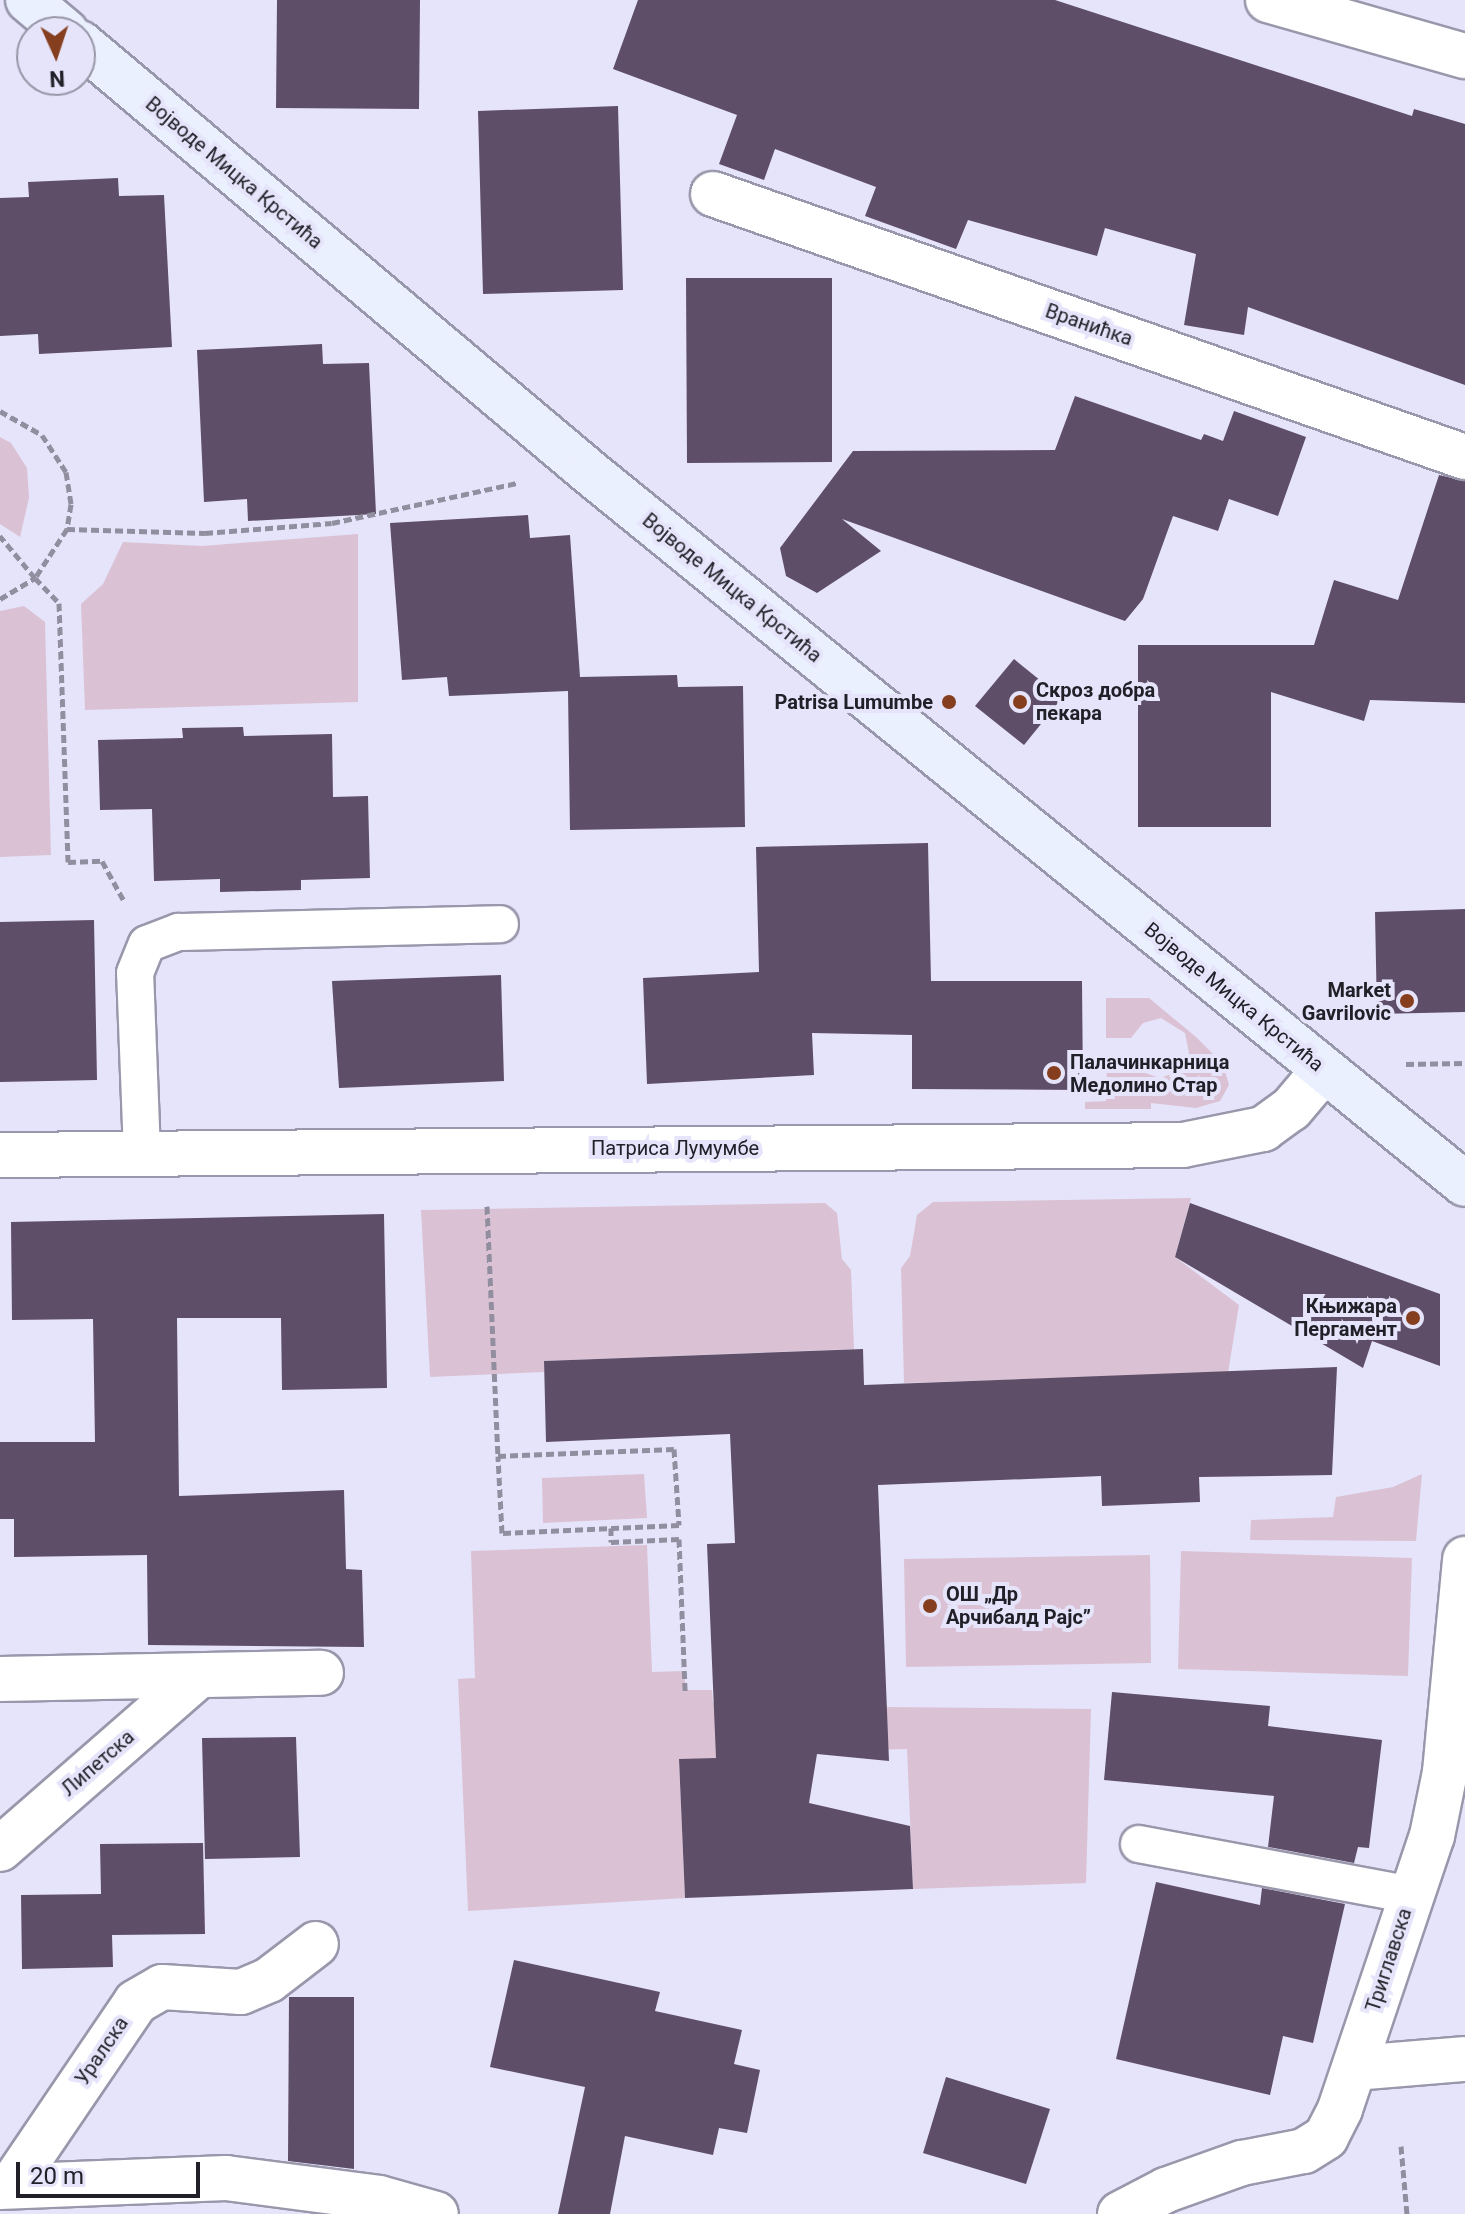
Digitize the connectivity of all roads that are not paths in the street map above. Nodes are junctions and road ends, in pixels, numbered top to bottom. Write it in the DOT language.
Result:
graph roads {
  1 [pos="28,0"];
  2 [pos="1268,0"];
  3 [pos="47,16"];
  4 [pos="96,56"];
  5 [pos="1465,56"];
  6 [pos="713,194"];
  7 [pos="1465,457"];
  8 [pos="500,924"];
  9 [pos="1324,1070"];
  10 [pos="142,1153"];
  11 [pos="0,1155"];
  12 [pos="1465,1184"];
  13 [pos="1465,1559"];
  14 [pos="321,1673"];
  15 [pos="197,1677"];
  16 [pos="0,1679"];
  17 [pos="1459,1694"];
  18 [pos="1139,1844"];
  19 [pos="0,1849"];
  20 [pos="1411,1895"];
  21 [pos="316,1944"];
  22 [pos="1465,2059"];
  23 [pos="1355,2068"];
  24 [pos="6,2186"];
  25 [pos="436,2214"];
  26 [pos="1120,2214"];
  1 -- 3 [label="street"];
  2 -- 5 [label="street"];
  4 -- 9 [label="street, Војводе Мицка Крстића"];
  6 -- 7 [label="street, Вранићка"];
  8 -- 10 [label="lane"];
  9 -- 10 [label="street, Патриса Лумумбе"];
  9 -- 12 [label="street, Војводе Мицка Крстића"];
  10 -- 11 [label="street, Патриса Лумумбе"];
  13 -- 17 [label="street, Триглавска"];
  14 -- 15 [label="street"];
  15 -- 16 [label="street"];
  15 -- 19 [label="street, Липетска"];
  17 -- 20 [label="street, Триглавска"];
  18 -- 20 [label="lane"];
  20 -- 23 [label="street, Триглавска"];
  21 -- 24 [label="street, Уралска"];
  22 -- 23 [label="street"];
  23 -- 26 [label="street, Триглавска"];
  24 -- 25 [label="street, Уралска"];
}
